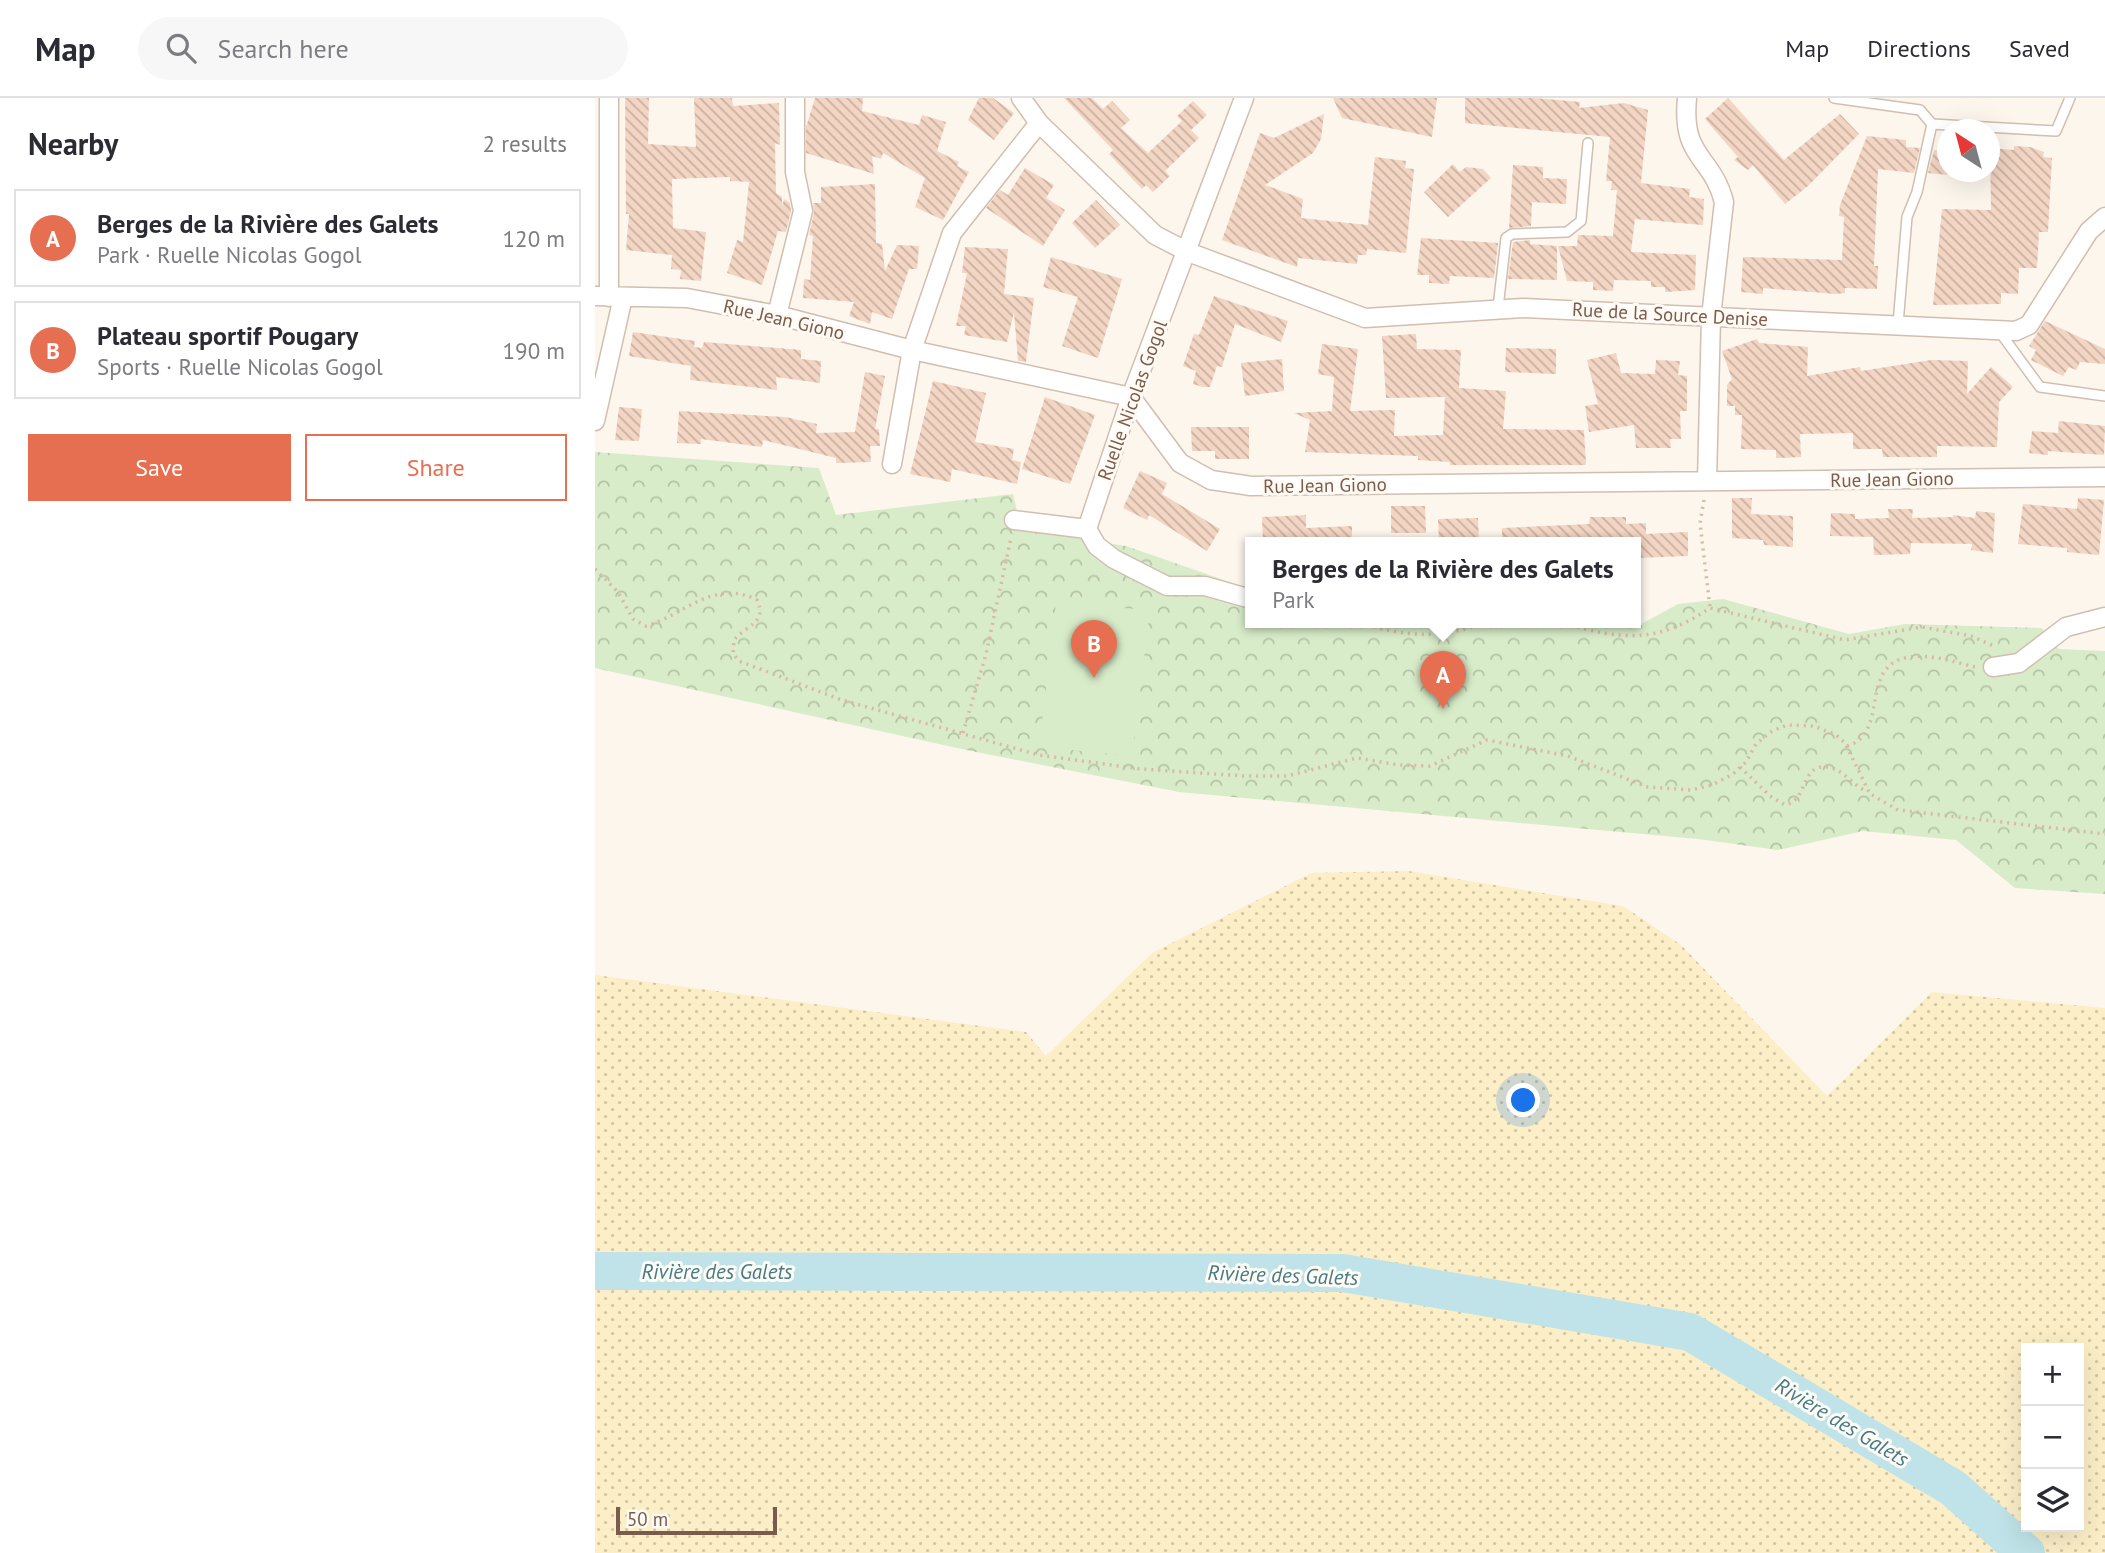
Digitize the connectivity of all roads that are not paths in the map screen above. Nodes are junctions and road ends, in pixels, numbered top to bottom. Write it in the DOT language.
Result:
graph roads {
  1 [pos="607,98"];
  2 [pos="795,98"];
  3 [pos="1021,98"];
  4 [pos="1244,98"];
  5 [pos="1687,98"];
  6 [pos="1834,98"];
  7 [pos="2070,98"];
  8 [pos="595,102"];
  9 [pos="1039,123"];
  10 [pos="1933,124"];
  11 [pos="1587,143"];
  12 [pos="2105,217"];
  13 [pos="1188,252"];
  14 [pos="609,297"];
  15 [pos="1498,308"];
  16 [pos="777,315"];
  17 [pos="1711,317"];
  18 [pos="1898,324"];
  19 [pos="1998,330"];
  20 [pos="912,350"];
  21 [pos="1131,397"];
  22 [pos="2105,397"];
  23 [pos="595,421"];
  24 [pos="892,464"];
  25 [pos="2105,477"];
  26 [pos="1707,481"];
  27 [pos="1014,520"];
  28 [pos="1087,529"];
  29 [pos="1245,597"];
  30 [pos="2105,617"];
  31 [pos="1993,667"];
  1 -- 8 [label="street"];
  1 -- 14 [label="street"];
  2 -- 16 [label="street"];
  3 -- 9 [label="street, Rue de la Source Denise"];
  4 -- 13 [label="street, Ruelle Nicolas Gogol"];
  5 -- 17 [label="street"];
  6 -- 10 [label="lane"];
  7 -- 10 [label="lane"];
  9 -- 13 [label="street, Rue de la Source Denise"];
  9 -- 20 [label="street"];
  10 -- 18 [label="lane"];
  11 -- 15 [label="lane"];
  12 -- 19 [label="street, Rue de la Source Denise"];
  13 -- 15 [label="street, Rue de la Source Denise"];
  13 -- 21 [label="street, Ruelle Nicolas Gogol"];
  14 -- 16 [label="street, Rue Jean Giono"];
  14 -- 23 [label="street"];
  15 -- 17 [label="street, Rue de la Source Denise"];
  16 -- 20 [label="street, Rue Jean Giono"];
  17 -- 18 [label="street, Rue de la Source Denise"];
  17 -- 26 [label="street"];
  18 -- 19 [label="street, Rue de la Source Denise"];
  19 -- 22 [label="lane"];
  20 -- 21 [label="street, Rue Jean Giono"];
  20 -- 24 [label="street"];
  21 -- 26 [label="street, Rue Jean Giono"];
  21 -- 28 [label="street, Ruelle Nicolas Gogol"];
  25 -- 26 [label="street, Rue Jean Giono"];
  27 -- 28 [label="street"];
  28 -- 29 [label="street"];
  30 -- 31 [label="street"];
}
